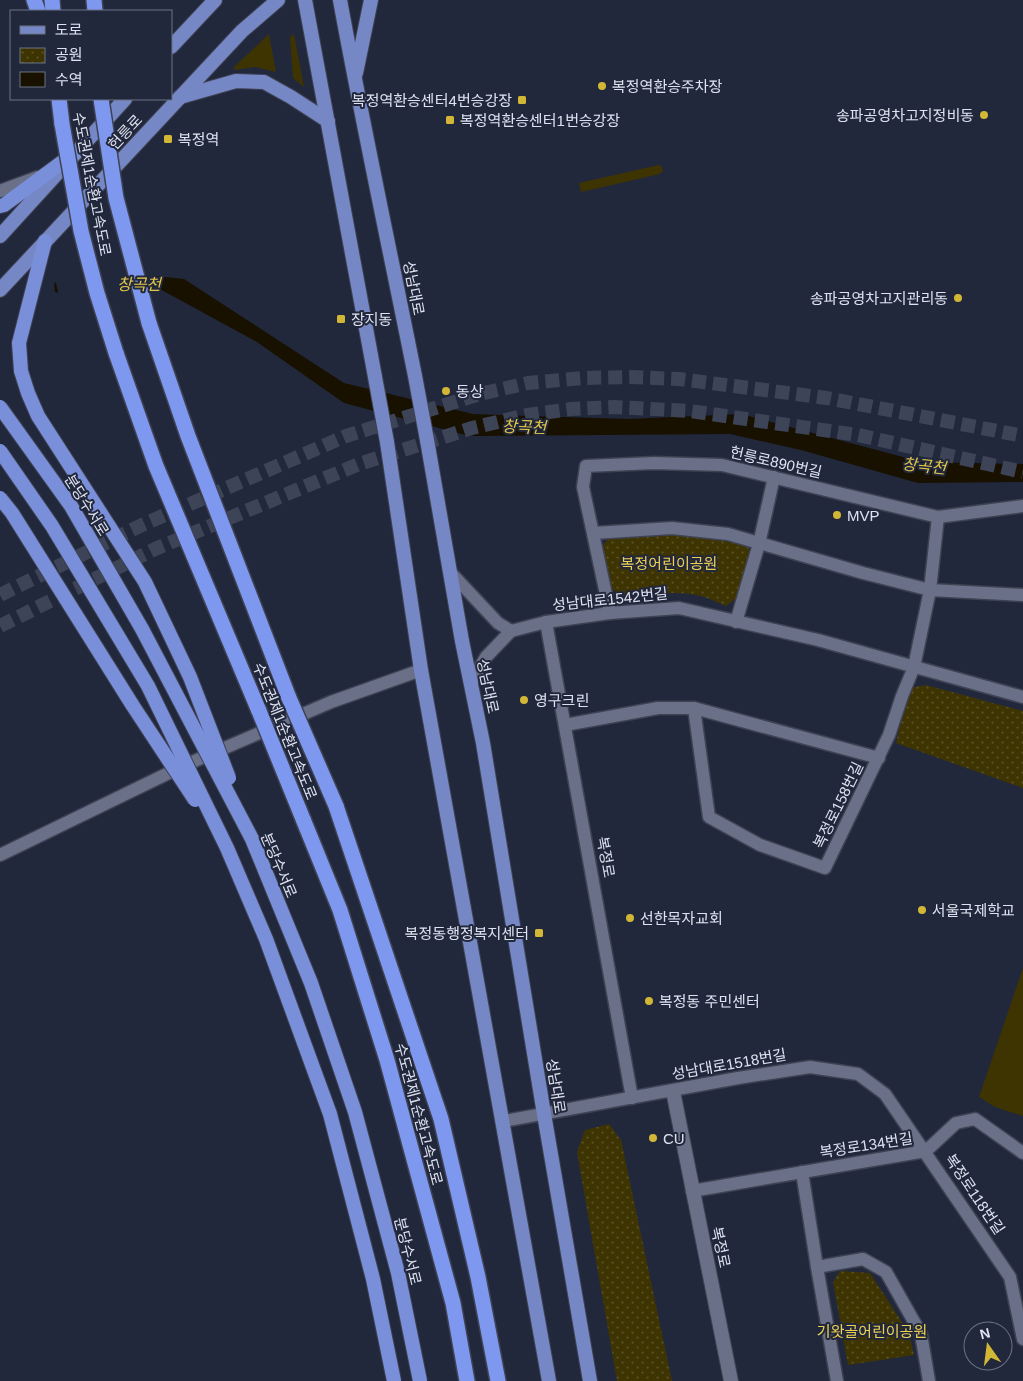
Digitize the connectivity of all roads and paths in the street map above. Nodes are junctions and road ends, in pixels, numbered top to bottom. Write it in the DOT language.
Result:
graph roads {
  1 [pos="278,0"];
  2 [pos="305,0"];
  3 [pos="340,0"];
  4 [pos="371,0"];
  5 [pos="213,1"];
  6 [pos="172,46"];
  7 [pos="355,81"];
  8 [pos="179,97"];
  9 [pos="59,100"];
  10 [pos="101,100"];
  11 [pos="124,100"];
  12 [pos="328,121"];
  13 [pos="80,149"];
  14 [pos="47,174"];
  15 [pos="0,191"];
  16 [pos="0,206"];
  17 [pos="0,236"];
  18 [pos="45,241"];
  19 [pos="0,290"];
  20 [pos="0,408"];
  21 [pos="0,451"];
  22 [pos="774,477"];
  23 [pos="0,498"];
  24 [pos="1023,506"];
  25 [pos="938,517"];
  26 [pos="594,533"];
  27 [pos="759,544"];
  28 [pos="452,574"];
  29 [pos="930,590"];
  30 [pos="1023,594"];
  31 [pos="610,612"];
  32 [pos="546,622"];
  33 [pos="736,622"];
  34 [pos="511,631"];
  35 [pos="914,667"];
  36 [pos="421,670"];
  37 [pos="472,683"];
  38 [pos="1023,697"];
  39 [pos="694,708"];
  40 [pos="566,726"];
  41 [pos="879,758"];
  42 [pos="252,839"];
  43 [pos="227,848"];
  44 [pos="4,853"];
  45 [pos="673,1091"];
  46 [pos="632,1098"];
  47 [pos="544,1114"];
  48 [pos="504,1121"];
  49 [pos="926,1151"];
  50 [pos="1023,1153"];
  51 [pos="802,1172"];
  52 [pos="692,1190"];
  53 [pos="816,1267"];
  54 [pos="1023,1339"];
  55 [pos="394,1381"];
  56 [pos="420,1381"];
  57 [pos="466,1381"];
  58 [pos="498,1381"];
  59 [pos="549,1381"];
  60 [pos="590,1381"];
  61 [pos="732,1381"];
  62 [pos="837,1381"];
  63 [pos="929,1381"];
  1 -- 8 [label="main road, 헌릉로"];
  2 -- 12 [label="main road"];
  3 -- 7 [label="main road, 성남대로"];
  4 -- 7 [label="main road"];
  5 -- 6 [label="main road"];
  7 -- 28 [label="main road, 성남대로, bridge"];
  8 -- 12 [label="main road"];
  8 -- 18 [label="main road, 헌릉로"];
  9 -- 57 [label="highway, 수도권제1순환고속도로, bridge"];
  10 -- 58 [label="highway, 수도권제1순환고속도로, bridge"];
  11 -- 13 [label="main road, 헌릉로"];
  12 -- 36 [label="main road, bridge"];
  13 -- 14 [label="highway"];
  13 -- 17 [label="main road, 헌릉로"];
  14 -- 15 [label="street"];
  14 -- 16 [label="highway"];
  18 -- 19 [label="main road, 헌릉로"];
  18 -- 42 [label="highway, bridge"];
  20 -- 42 [label="highway, 분당수서로, bridge"];
  21 -- 43 [label="highway, bridge"];
  22 -- 25 [label="street, 헌릉로890번길"];
  22 -- 26 [label="street, 헌릉로890번길"];
  22 -- 27 [label="street"];
  23 -- 43 [label="highway, bridge"];
  24 -- 25 [label="street, 헌릉로890번길"];
  25 -- 29 [label="street"];
  26 -- 27 [label="street"];
  26 -- 31 [label="street, 헌릉로890번길"];
  27 -- 29 [label="street"];
  27 -- 33 [label="street"];
  28 -- 34 [label="street"];
  28 -- 37 [label="main road, 성남대로"];
  29 -- 30 [label="street"];
  29 -- 35 [label="street"];
  31 -- 32 [label="street, 성남대로1542번길"];
  31 -- 33 [label="street, 성남대로1542번길"];
  32 -- 34 [label="street, 성남대로1542번길"];
  32 -- 40 [label="street, 복정로"];
  33 -- 35 [label="street, 성남대로1542번길"];
  34 -- 37 [label="street"];
  35 -- 38 [label="street, 성남대로1542번길"];
  35 -- 41 [label="street, 복정로158번길"];
  36 -- 44 [label="street"];
  36 -- 48 [label="main road"];
  37 -- 47 [label="main road, 성남대로"];
  39 -- 40 [label="street, 복정로158번길"];
  39 -- 41 [label="street, 복정로158번길"];
  39 -- 41 [label="street, 복정로158번길"];
  40 -- 46 [label="street, 복정로"];
  42 -- 56 [label="highway, 분당수서로, bridge"];
  43 -- 55 [label="highway, bridge"];
  45 -- 46 [label="street, 성남대로1518번길"];
  45 -- 49 [label="street, 성남대로1518번길"];
  45 -- 52 [label="street, 복정로"];
  46 -- 47 [label="street, 성남대로1518번길"];
  47 -- 48 [label="street, 성남대로1518번길"];
  47 -- 60 [label="main road, 성남대로"];
  48 -- 59 [label="main road"];
  49 -- 50 [label="street, 복정로134번길"];
  49 -- 51 [label="street, 복정로134번길"];
  49 -- 54 [label="street, 복정로118번길"];
  51 -- 52 [label="street, 복정로134번길"];
  51 -- 53 [label="street"];
  52 -- 61 [label="street, 복정로"];
  53 -- 62 [label="street"];
  53 -- 63 [label="street"];
}
